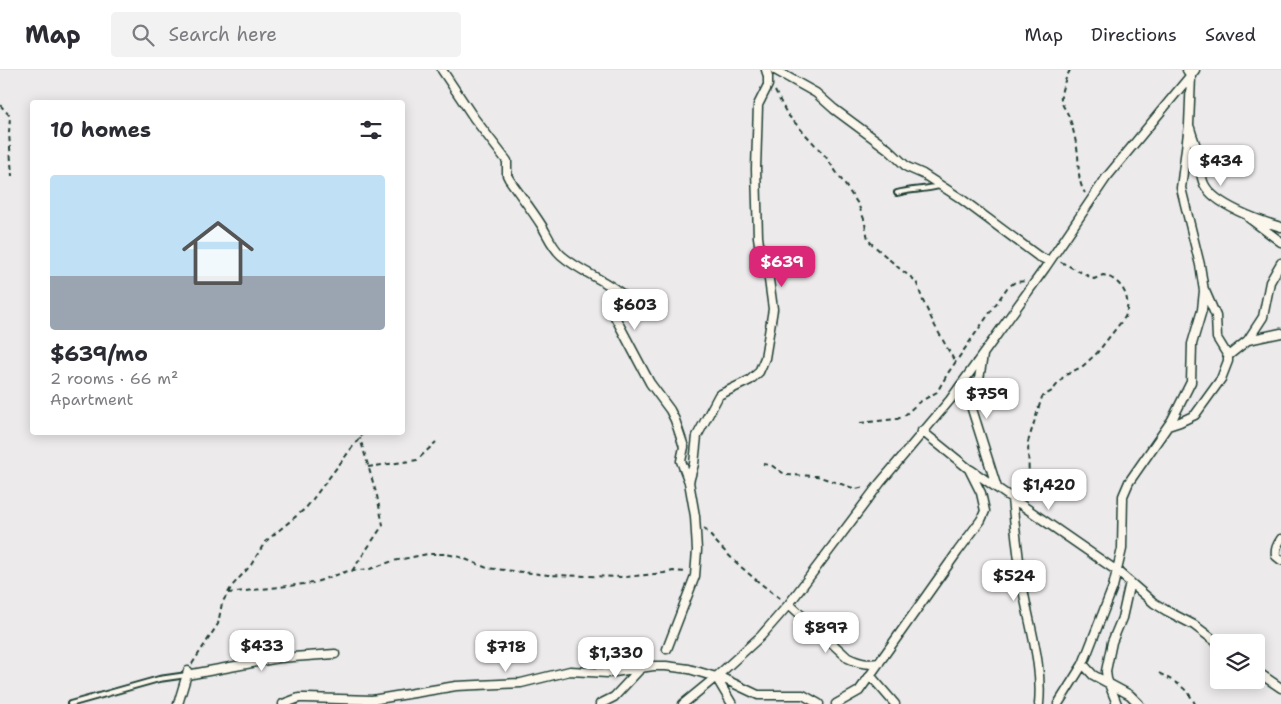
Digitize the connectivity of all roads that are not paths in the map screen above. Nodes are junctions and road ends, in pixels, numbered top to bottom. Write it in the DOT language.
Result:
graph roads {
  1 [pos="442,70"];
  2 [pos="775,70"];
  3 [pos="1191,72"];
  4 [pos="767,73"];
  5 [pos="1189,125"];
  6 [pos="941,186"];
  7 [pos="896,193"];
  8 [pos="1239,210"];
  9 [pos="1281,227"];
  10 [pos="1281,242"];
  11 [pos="1049,261"];
  12 [pos="1281,263"];
  13 [pos="1204,290"];
  14 [pos="1281,332"];
  15 [pos="1248,340"];
  16 [pos="984,353"];
  17 [pos="1228,356"];
  18 [pos="1168,426"];
  19 [pos="922,431"];
  20 [pos="969,469"];
  21 [pos="689,482"];
  22 [pos="996,488"];
  23 [pos="1012,499"];
  24 [pos="1281,539"];
  25 [pos="1281,560"];
  26 [pos="1117,571"];
  27 [pos="1130,582"];
  28 [pos="789,604"];
  29 [pos="1210,637"];
  30 [pos="667,650"];
  31 [pos="335,654"];
  32 [pos="879,663"];
  33 [pos="1083,664"];
  34 [pos="642,667"];
  35 [pos="187,673"];
  36 [pos="870,675"];
  37 [pos="717,677"];
  38 [pos="1265,677"];
  39 [pos="1110,685"];
  40 [pos="1281,688"];
  41 [pos="70,704"];
  42 [pos="178,704"];
  43 [pos="283,704"];
  44 [pos="600,704"];
  45 [pos="684,704"];
  46 [pos="732,704"];
  47 [pos="819,704"];
  48 [pos="836,704"];
  49 [pos="895,704"];
  50 [pos="1039,704"];
  51 [pos="1058,704"];
  52 [pos="1118,704"];
  53 [pos="1139,704"];
  1 -- 21 [label="street"];
  2 -- 6 [label="street"];
  3 -- 5 [label="street"];
  3 -- 11 [label="street"];
  4 -- 21 [label="street"];
  5 -- 8 [label="street"];
  5 -- 13 [label="street"];
  6 -- 7 [label="lane"];
  6 -- 11 [label="street"];
  8 -- 9 [label="street"];
  8 -- 10 [label="street"];
  11 -- 16 [label="street"];
  12 -- 15 [label="street"];
  13 -- 17 [label="street"];
  13 -- 18 [label="street"];
  14 -- 15 [label="street"];
  15 -- 17 [label="street"];
  16 -- 19 [label="street"];
  16 -- 22 [label="street"];
  17 -- 18 [label="street"];
  18 -- 26 [label="street"];
  19 -- 20 [label="street"];
  19 -- 28 [label="street"];
  20 -- 22 [label="street"];
  20 -- 32 [label="street"];
  21 -- 30 [label="street"];
  22 -- 23 [label="street"];
  23 -- 26 [label="street"];
  23 -- 50 [label="street"];
  24 -- 25 [label="street"];
  26 -- 27 [label="street"];
  26 -- 33 [label="street"];
  27 -- 29 [label="street"];
  27 -- 39 [label="street"];
  28 -- 32 [label="street"];
  28 -- 37 [label="street"];
  31 -- 35 [label="street"];
  32 -- 36 [label="street"];
  33 -- 39 [label="street"];
  33 -- 51 [label="street"];
  34 -- 37 [label="street"];
  34 -- 43 [label="street"];
  34 -- 44 [label="street"];
  35 -- 41 [label="lane"];
  35 -- 42 [label="street"];
  36 -- 48 [label="street"];
  36 -- 49 [label="street"];
  37 -- 45 [label="street"];
  37 -- 46 [label="street"];
  37 -- 47 [label="street"];
  38 -- 40 [label="street"];
  39 -- 52 [label="street"];
  39 -- 53 [label="street"];
}
